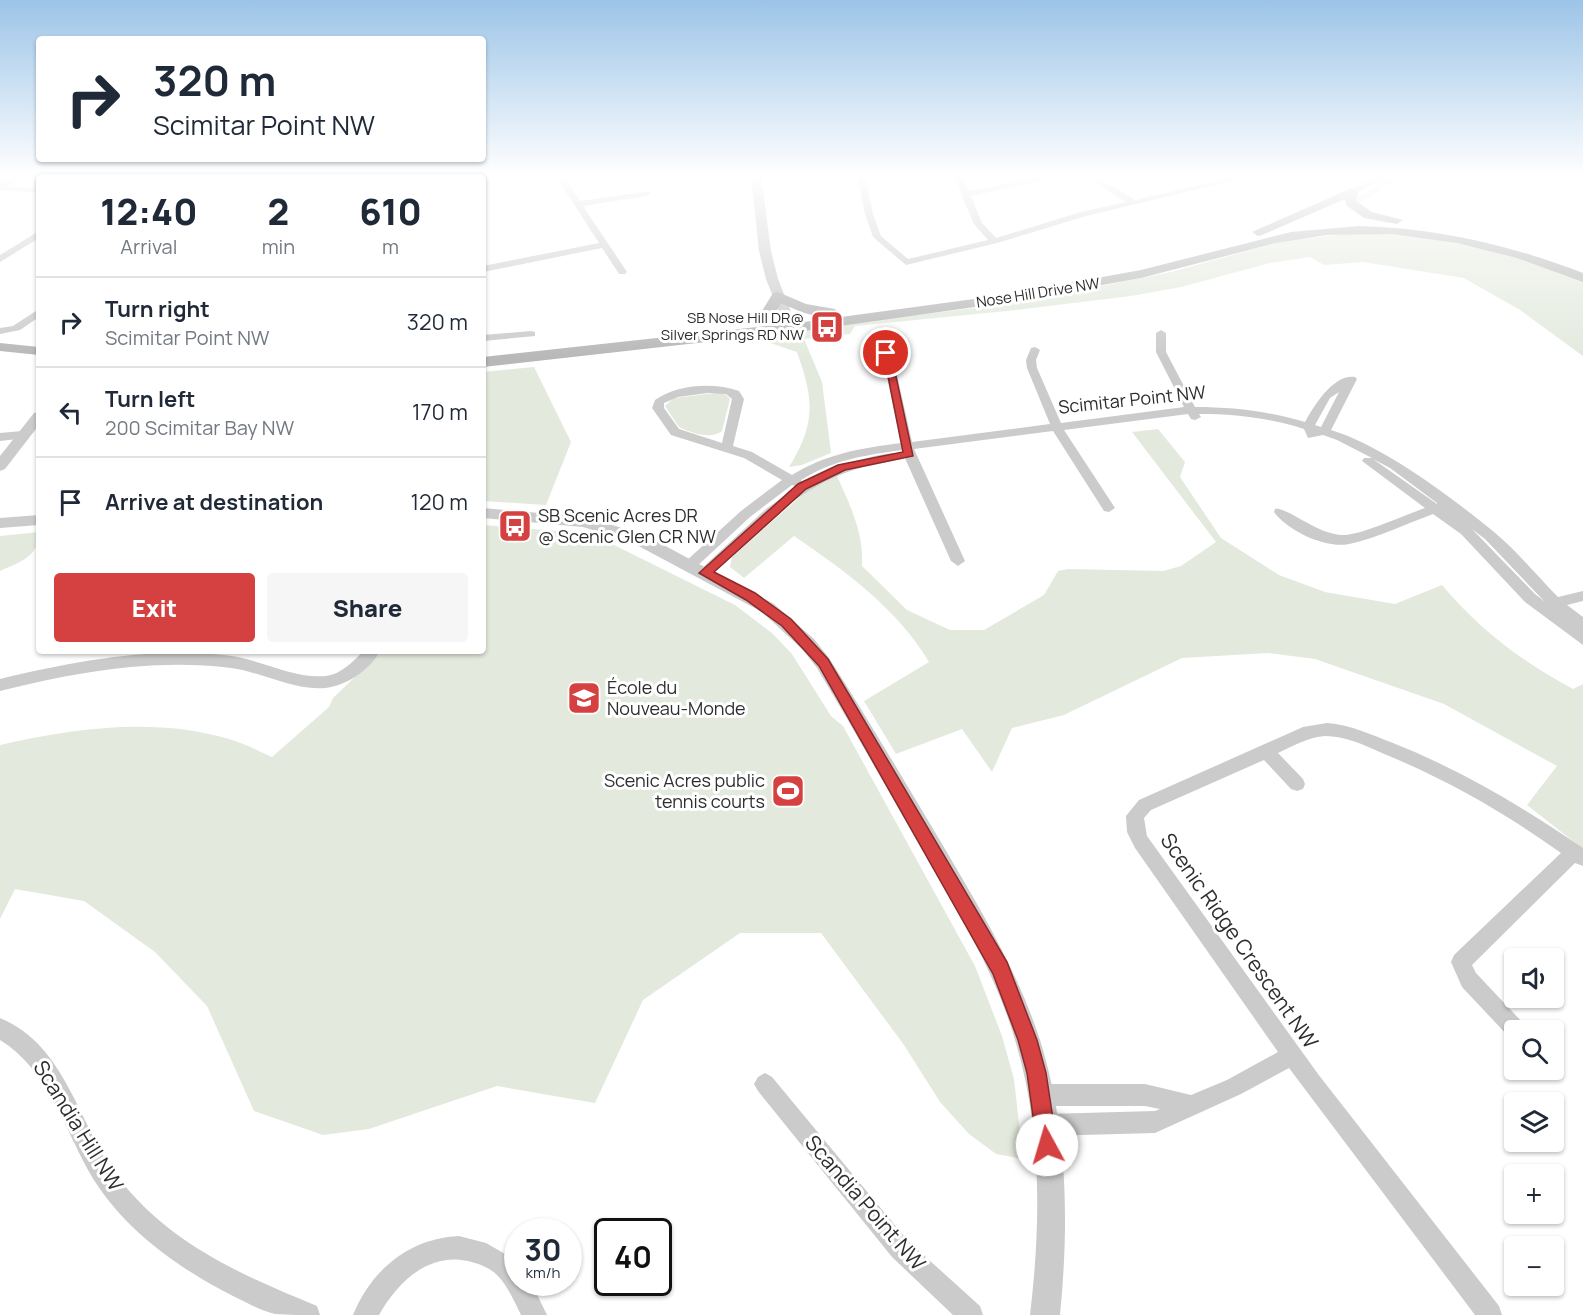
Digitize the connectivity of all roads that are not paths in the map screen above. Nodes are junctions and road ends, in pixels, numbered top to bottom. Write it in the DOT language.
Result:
graph roads {
  1 [pos="35,236"];
  2 [pos="599,236"];
  3 [pos="763,236"];
  4 [pos="877,236"];
  5 [pos="988,236"];
  6 [pos="1011,236"];
  7 [pos="1244,236"];
  8 [pos="1285,236"];
  9 [pos="1443,236"];
  10 [pos="1475,236"];
  11 [pos="27,242"];
  12 [pos="993,242"];
  13 [pos="36,243"];
  14 [pos="605,245"];
  15 [pos="0,259"];
  16 [pos="486,268"];
  17 [pos="1583,269"];
  18 [pos="622,272"];
  19 [pos="1583,278"];
  20 [pos="778,296"];
  21 [pos="830,312"];
  22 [pos="36,314"];
  23 [pos="754,321"];
  24 [pos="789,322"];
  25 [pos="882,330"];
  26 [pos="0,331"];
  27 [pos="1161,333"];
  28 [pos="531,334"];
  29 [pos="486,338"];
  30 [pos="0,347"];
  31 [pos="1035,350"];
  32 [pos="36,351"];
  33 [pos="486,353"];
  34 [pos="0,357"];
  35 [pos="36,360"];
  36 [pos="486,362"];
  37 [pos="1193,415"];
  38 [pos="36,419"];
  39 [pos="1311,430"];
  40 [pos="1058,431"];
  41 [pos="1325,431"];
  42 [pos="22,435"];
  43 [pos="0,437"];
  44 [pos="728,447"];
  45 [pos="908,450"];
  46 [pos="0,466"];
  47 [pos="789,479"];
  48 [pos="802,486"];
  49 [pos="1442,506"];
  50 [pos="1109,508"];
  51 [pos="1281,512"];
  52 [pos="486,513"];
  53 [pos="36,520"];
  54 [pos="0,523"];
  55 [pos="958,561"];
  56 [pos="698,569"];
  57 [pos="1583,596"];
  58 [pos="1548,605"];
  59 [pos="1583,625"];
  60 [pos="1583,639"];
  61 [pos="370,654"];
  62 [pos="94,657"];
  63 [pos="0,684"];
  64 [pos="1266,751"];
  65 [pos="1297,784"];
  66 [pos="1578,855"];
  67 [pos="1506,1020"];
  68 [pos="0,1028"];
  69 [pos="1292,1055"];
  70 [pos="765,1084"];
  71 [pos="1041,1095"];
  72 [pos="1189,1105"];
  73 [pos="1046,1125"];
  74 [pos="308,1315"];
  75 [pos="364,1315"];
  76 [pos="535,1315"];
  77 [pos="971,1315"];
  78 [pos="1045,1315"];
  79 [pos="1490,1315"];
  1 -- 11 [label="street"];
  2 -- 14 [label="street"];
  3 -- 20 [label="street"];
  4 -- 12 [label="street"];
  5 -- 12 [label="street"];
  6 -- 12 [label="street"];
  7 -- 21 [label="main road, Nose Hill Drive NW"];
  8 -- 24 [label="main road, Nose Hill Drive NW"];
  9 -- 19 [label="main road, Nose Hill Drive NW"];
  10 -- 17 [label="main road, Nose Hill Drive NW"];
  11 -- 13 [label="street"];
  11 -- 15 [label="street"];
  14 -- 16 [label="street"];
  14 -- 18 [label="street"];
  20 -- 21 [label="main road"];
  20 -- 23 [label="main road"];
  20 -- 24 [label="street"];
  21 -- 24 [label="main road, Nose Hill Drive NW"];
  22 -- 26 [label="street"];
  23 -- 24 [label="main road, Nose Hill Drive NW"];
  23 -- 33 [label="main road, Nose Hill Drive NW"];
  24 -- 36 [label="main road, Nose Hill Drive NW"];
  25 -- 45 [label="street"];
  27 -- 37 [label="street"];
  28 -- 29 [label="street"];
  30 -- 32 [label="main road"];
  31 -- 40 [label="street"];
  34 -- 35 [label="main road"];
  37 -- 39 [label="street, Scimitar Point NW"];
  37 -- 40 [label="street, Scimitar Point NW"];
  38 -- 42 [label="street"];
  39 -- 41 [label="street, Scimitar Point NW"];
  39 -- 41 [label="street"];
  39 -- 49 [label="street, Scimitar Point NW"];
  40 -- 45 [label="street, Scimitar Point NW"];
  40 -- 50 [label="street"];
  41 -- 49 [label="street, Scimitar Point NW"];
  42 -- 43 [label="street"];
  42 -- 46 [label="street"];
  44 -- 44 [label="street"];
  44 -- 47 [label="street"];
  45 -- 47 [label="street, Scimitar Point NW"];
  45 -- 48 [label="street, Scimitar Point NW"];
  45 -- 55 [label="street"];
  47 -- 48 [label="street"];
  47 -- 56 [label="street, Scimitar Point NW"];
  48 -- 56 [label="street, Scimitar Point NW"];
  49 -- 51 [label="street"];
  49 -- 58 [label="street, Scimitar Point NW"];
  52 -- 56 [label="street"];
  53 -- 54 [label="street"];
  56 -- 71 [label="street"];
  57 -- 58 [label="street"];
  58 -- 59 [label="street, Scimitar Point NW"];
  58 -- 60 [label="street, Scimitar Point NW"];
  61 -- 62 [label="street"];
  62 -- 63 [label="street"];
  64 -- 65 [label="street"];
  64 -- 66 [label="street, Scenic Ridge Crescent NW"];
  64 -- 69 [label="street, Scenic Ridge Crescent NW"];
  66 -- 67 [label="street"];
  68 -- 74 [label="street, Scandia Hill NW"];
  69 -- 72 [label="street"];
  69 -- 79 [label="street, Scenic Ridge Crescent NW"];
  70 -- 77 [label="street, Scandia Point NW"];
  71 -- 72 [label="street"];
  71 -- 73 [label="street"];
  72 -- 73 [label="street"];
  73 -- 78 [label="street"];
  75 -- 76 [label="street"];
}
